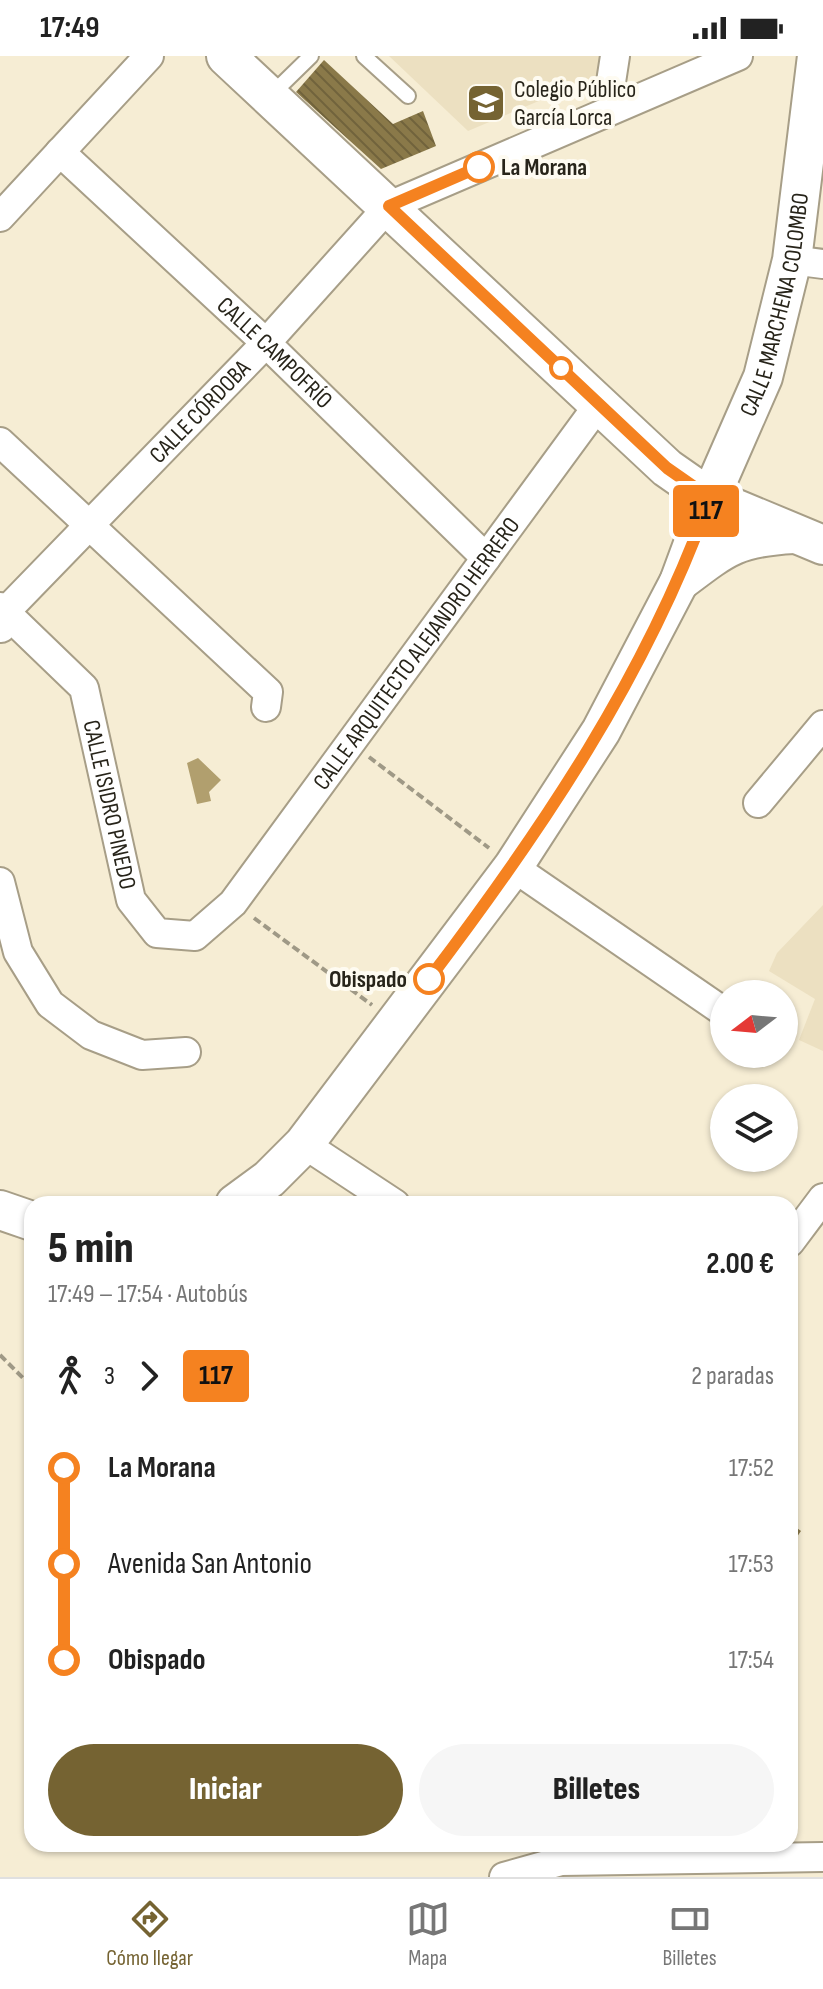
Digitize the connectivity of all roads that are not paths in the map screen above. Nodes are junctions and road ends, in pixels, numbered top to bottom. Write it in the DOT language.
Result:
graph roads {
  1 [pos="149,56"];
  2 [pos="226,56"];
  3 [pos="311,56"];
  4 [pos="364,56"];
  5 [pos="738,56"];
  6 [pos="817,56"];
  7 [pos="408,96"];
  8 [pos="270,97"];
  9 [pos="60,152"];
  10 [pos="389,206"];
  11 [pos="0,217"];
  12 [pos="807,262"];
  13 [pos="266,343"];
  14 [pos="599,404"];
  15 [pos="0,442"];
  16 [pos="710,498"];
  17 [pos="89,524"];
  18 [pos="810,540"];
  19 [pos="486,558"];
  20 [pos="679,582"];
  21 [pos="2,618"];
  22 [pos="266,707"];
  23 [pos="823,725"];
  24 [pos="758,803"];
  25 [pos="513,867"];
  26 [pos="0,882"];
  27 [pos="240,908"];
  28 [pos="710,1002"];
  29 [pos="186,1052"];
  30 [pos="304,1144"];
  31 [pos="246,1196"];
  32 [pos="383,1196"];
  33 [pos="823,1198"];
  34 [pos="0,1210"];
  35 [pos="24,1218"];
  36 [pos="798,1231"];
  37 [pos="823,1857"];
  38 [pos="504,1877"];
  1 -- 9 [label="street"];
  2 -- 8 [label="street"];
  3 -- 8 [label="lane"];
  4 -- 7 [label="lane"];
  5 -- 10 [label="street"];
  6 -- 12 [label="street, CALLE MARCHENA COLOMBO"];
  8 -- 10 [label="street"];
  9 -- 11 [label="street"];
  9 -- 13 [label="street, CALLE CAMPOFRÍO"];
  10 -- 13 [label="street, CALLE CÓRDOBA"];
  10 -- 14 [label="street"];
  12 -- 16 [label="street, CALLE MARCHENA COLOMBO"];
  13 -- 17 [label="street, CALLE CÓRDOBA"];
  13 -- 19 [label="street, CALLE CAMPOFRÍO"];
  14 -- 16 [label="street"];
  14 -- 19 [label="street, CALLE ARQUITECTO ALEJANDRO HERRERO"];
  15 -- 17 [label="street"];
  16 -- 18 [label="street"];
  16 -- 20 [label="street, CALLE MARCHENA COLOMBO"];
  17 -- 21 [label="street, CALLE CÓRDOBA"];
  17 -- 22 [label="street"];
  18 -- 20 [label="street"];
  19 -- 27 [label="street, CALLE ARQUITECTO ALEJANDRO HERRERO"];
  20 -- 25 [label="street, CALLE MARCHENA COLOMBO"];
  21 -- 27 [label="street, CALLE ISIDRO PINEDO"];
  23 -- 24 [label="street"];
  25 -- 28 [label="street"];
  25 -- 30 [label="street, CALLE MARCHENA COLOMBO"];
  26 -- 29 [label="street"];
  30 -- 31 [label="street, CALLE MARCHENA COLOMBO"];
  30 -- 32 [label="street"];
  33 -- 36 [label="street"];
  34 -- 35 [label="street"];
  37 -- 38 [label="street"];
}
